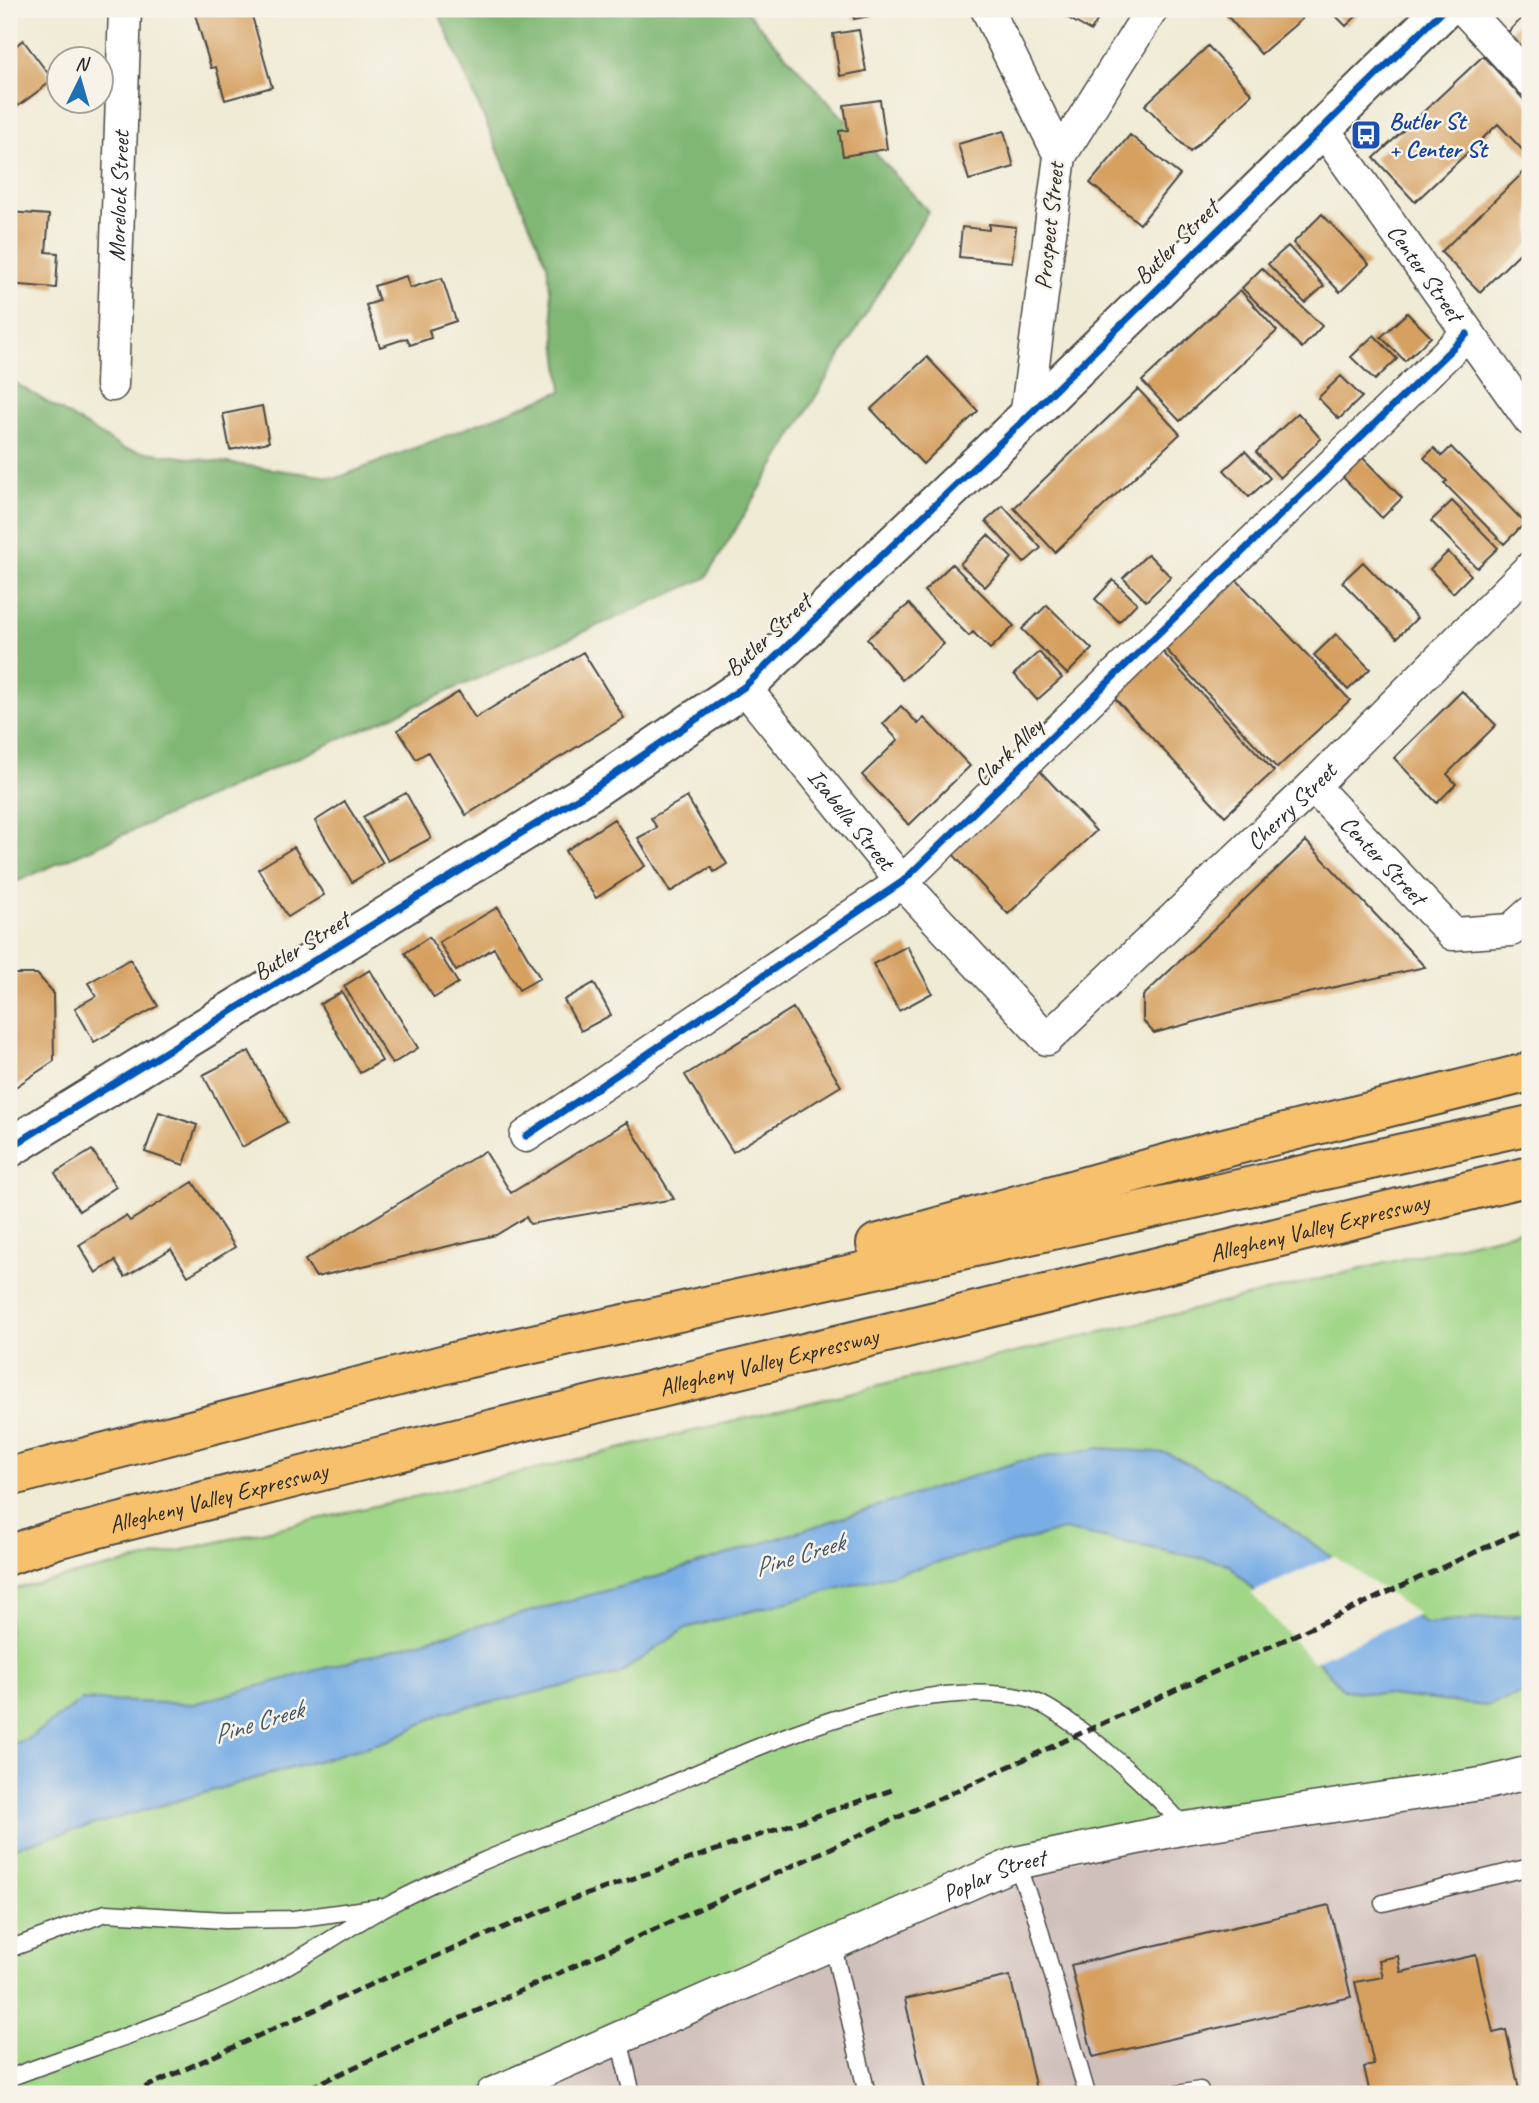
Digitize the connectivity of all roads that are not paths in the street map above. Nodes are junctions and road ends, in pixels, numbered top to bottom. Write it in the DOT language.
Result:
graph roads {
  1 [pos="100,9"];
  2 [pos="125,9"];
  3 [pos="987,9"];
  4 [pos="1152,9"];
  5 [pos="1444,9"];
  6 [pos="1464,9"];
  7 [pos="123,40"];
  8 [pos="1530,79"];
  9 [pos="1321,126"];
  10 [pos="1060,156"];
  11 [pos="1467,334"];
  12 [pos="112,385"];
  13 [pos="1026,418"];
  14 [pos="1530,420"];
  15 [pos="1530,568"];
  16 [pos="744,687"];
  17 [pos="1313,786"];
  18 [pos="902,882"];
  19 [pos="1524,926"];
  20 [pos="1047,1039"];
  21 [pos="1530,1072"];
  22 [pos="1530,1125"];
  23 [pos="526,1136"];
  24 [pos="9,1148"];
  25 [pos="1530,1176"];
  26 [pos="465,1359"];
  27 [pos="9,1477"];
  28 [pos="9,1555"];
  29 [pos="1530,1772"];
  30 [pos="1185,1829"];
  31 [pos="1016,1863"];
  32 [pos="1530,1867"];
  33 [pos="1383,1903"];
  34 [pos="389,1906"];
  35 [pos="833,1946"];
  36 [pos="9,1949"];
  37 [pos="619,2039"];
  38 [pos="9,2078"];
  39 [pos="492,2094"];
  40 [pos="632,2094"];
  41 [pos="867,2094"];
  42 [pos="1087,2094"];
  43 [pos="1177,2094"];
  44 [pos="1201,2094"];
  1 -- 7 [label="street"];
  2 -- 7 [label="street, Morelock Street"];
  3 -- 10 [label="street, Prospect Street"];
  4 -- 10 [label="street"];
  5 -- 9 [label="street, Butler Street"];
  6 -- 8 [label="street"];
  7 -- 12 [label="street, Morelock Street"];
  9 -- 11 [label="street, Center Street"];
  9 -- 13 [label="street, Butler Street"];
  10 -- 13 [label="street, Prospect Street"];
  11 -- 14 [label="street, Center Street"];
  11 -- 18 [label="street, Clark Alley"];
  13 -- 16 [label="street, Butler Street"];
  15 -- 17 [label="street, Cherry Street"];
  16 -- 18 [label="street, Isabella Street"];
  16 -- 24 [label="street, Butler Street"];
  17 -- 19 [label="street, Center Street"];
  17 -- 20 [label="street, Cherry Street"];
  18 -- 20 [label="street, Isabella Street"];
  18 -- 23 [label="street, Clark Alley"];
  21 -- 26 [label="highway"];
  22 -- 26 [label="highway, Allegheny Valley Expressway"];
  25 -- 28 [label="highway, Allegheny Valley Expressway"];
  26 -- 27 [label="highway, Allegheny Valley Expressway"];
  29 -- 30 [label="street, Poplar Street"];
  30 -- 31 [label="street, Poplar Street"];
  30 -- 34 [label="lane"];
  31 -- 35 [label="street, Poplar Street"];
  31 -- 42 [label="lane"];
  32 -- 33 [label="lane"];
  34 -- 36 [label="lane"];
  34 -- 38 [label="lane"];
  35 -- 37 [label="street, Poplar Street"];
  35 -- 41 [label="lane"];
  37 -- 39 [label="street, Poplar Street"];
  37 -- 40 [label="lane"];
  43 -- 44 [label="lane"];
}
